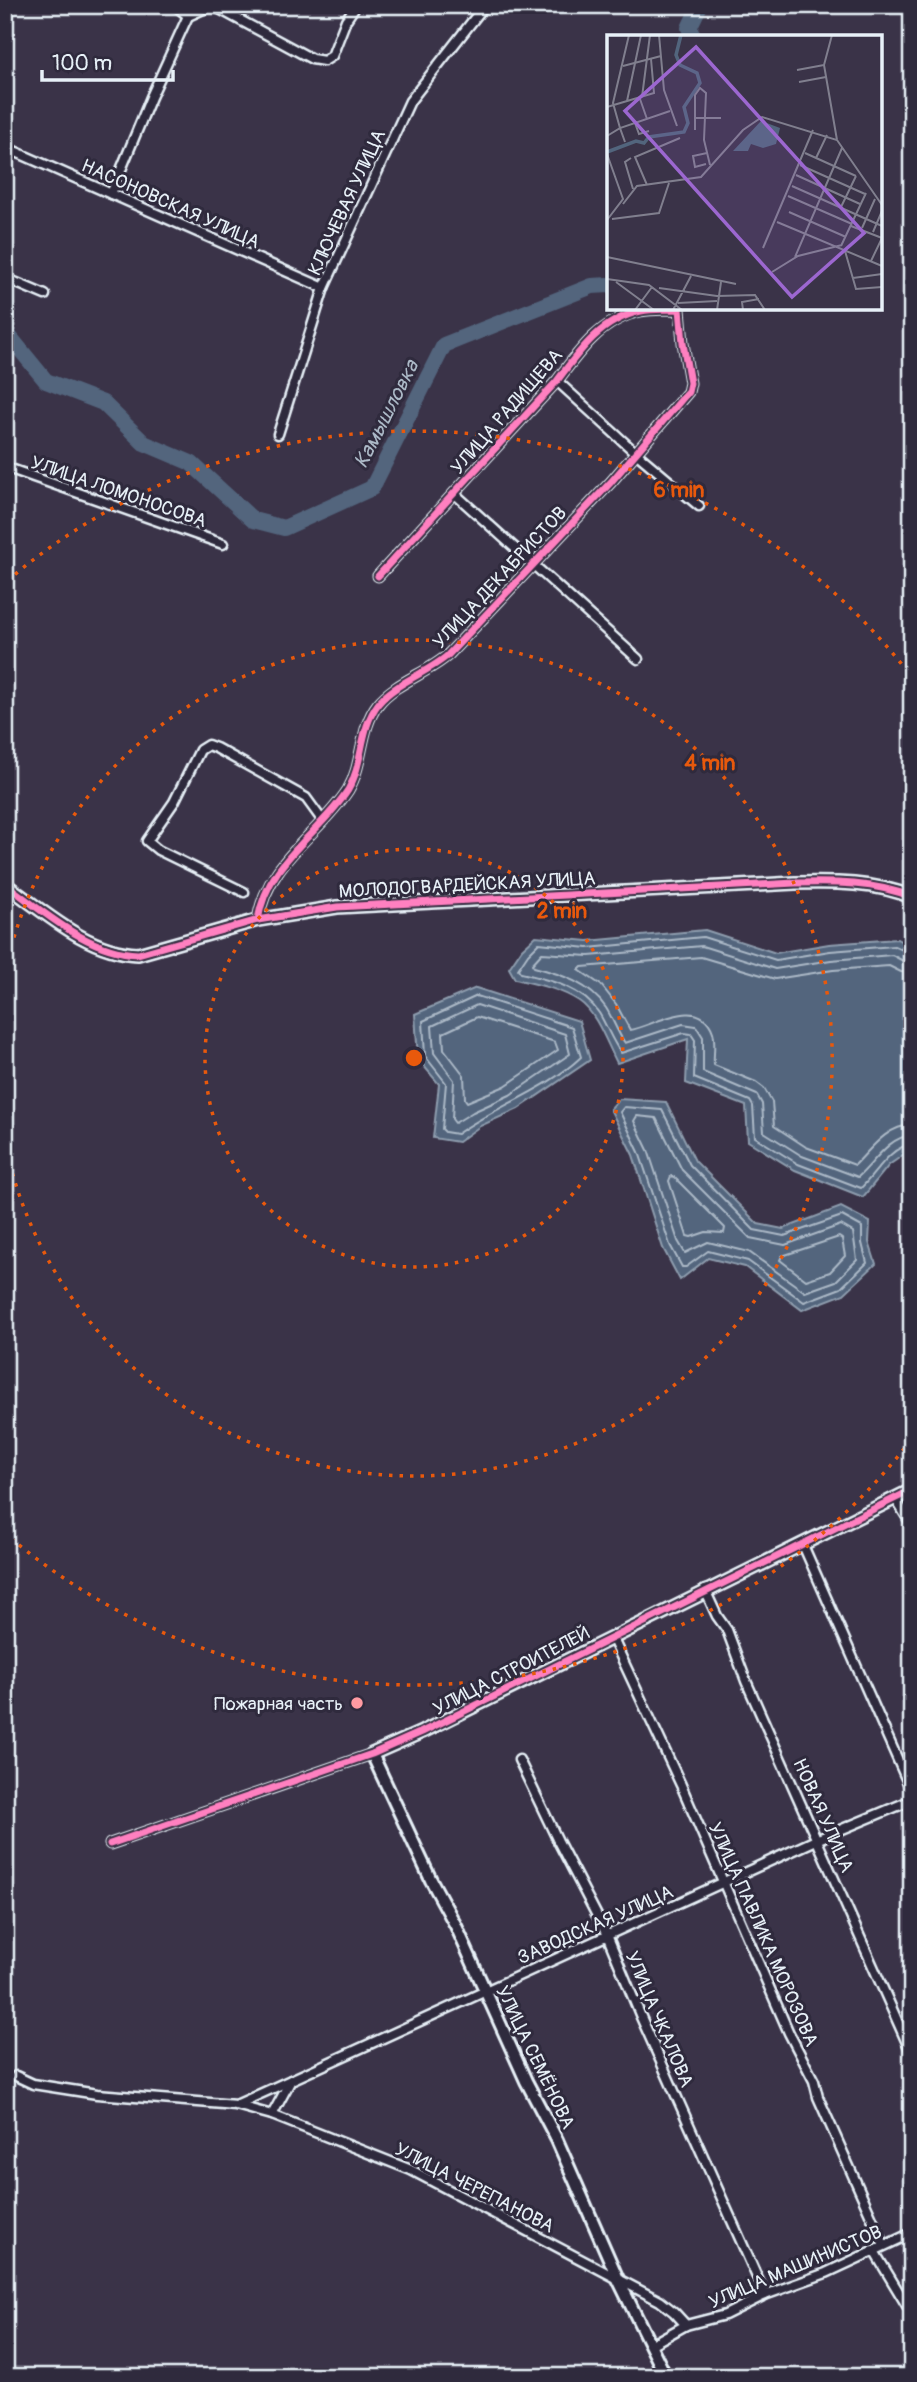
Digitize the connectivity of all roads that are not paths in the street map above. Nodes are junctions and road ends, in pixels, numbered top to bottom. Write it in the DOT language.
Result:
graph roads {
  1 [pos="176,5"];
  2 [pos="356,5"];
  3 [pos="485,5"];
  4 [pos="188,16"];
  5 [pos="5,147"];
  6 [pos="111,194"];
  7 [pos="5,278"];
  8 [pos="324,288"];
  9 [pos="45,295"];
  10 [pos="660,310"];
  11 [pos="680,310"];
  12 [pos="557,381"];
  13 [pos="278,434"];
  14 [pos="636,453"];
  15 [pos="5,467"];
  16 [pos="455,494"];
  17 [pos="699,506"];
  18 [pos="223,544"];
  19 [pos="533,563"];
  20 [pos="378,576"];
  21 [pos="638,659"];
  22 [pos="322,820"];
  23 [pos="5,884"];
  24 [pos="244,892"];
  25 [pos="912,897"];
  26 [pos="258,920"];
  27 [pos="912,1490"];
  28 [pos="895,1498"];
  29 [pos="912,1525"];
  30 [pos="803,1545"];
  31 [pos="705,1590"];
  32 [pos="612,1637"];
  33 [pos="372,1754"];
  34 [pos="519,1760"];
  35 [pos="912,1792"];
  36 [pos="912,1800"];
  37 [pos="816,1840"];
  38 [pos="110,1844"];
  39 [pos="724,1883"];
  40 [pos="607,1935"];
  41 [pos="484,1992"];
  42 [pos="912,2054"];
  43 [pos="16,2076"];
  44 [pos="291,2080"];
  45 [pos="236,2105"];
  46 [pos="272,2115"];
  47 [pos="912,2233"];
  48 [pos="884,2245"];
  49 [pos="874,2251"];
  50 [pos="618,2279"];
  51 [pos="765,2295"];
  52 [pos="912,2314"];
  53 [pos="686,2325"];
  54 [pos="652,2344"];
  55 [pos="666,2377"];
  1 -- 4 [label="street"];
  2 -- 4 [label="street"];
  3 -- 8 [label="street, КЛЮЧЕВАЯ УЛИЦА"];
  4 -- 6 [label="street"];
  5 -- 6 [label="street, НАСОНОВСКАЯ УЛИЦА"];
  6 -- 8 [label="street, НАСОНОВСКАЯ УЛИЦА"];
  7 -- 9 [label="street"];
  8 -- 13 [label="street, КЛЮЧЕВАЯ УЛИЦА"];
  10 -- 12 [label="street, УЛИЦА РАДИЩЕВА"];
  11 -- 14 [label="street, УЛИЦА ДЕКАБРИСТОВ"];
  12 -- 14 [label="street"];
  12 -- 16 [label="street, УЛИЦА РАДИЩЕВА"];
  14 -- 17 [label="street"];
  14 -- 19 [label="street, УЛИЦА ДЕКАБРИСТОВ"];
  15 -- 18 [label="street, УЛИЦА ЛОМОНОСОВА"];
  16 -- 19 [label="street"];
  16 -- 20 [label="street, УЛИЦА РАДИЩЕВА"];
  19 -- 21 [label="street"];
  19 -- 22 [label="street, УЛИЦА ДЕКАБРИСТОВ"];
  22 -- 24 [label="street"];
  22 -- 26 [label="street, УЛИЦА ДЕКАБРИСТОВ"];
  23 -- 26 [label="street, МОЛОДОГВАРДЕЙСКАЯ УЛИЦА"];
  25 -- 26 [label="street, МОЛОДОГВАРДЕЙСКАЯ УЛИЦА"];
  27 -- 28 [label="street, УЛИЦА СТРОИТЕЛЕЙ"];
  28 -- 29 [label="street"];
  28 -- 30 [label="street, УЛИЦА СТРОИТЕЛЕЙ"];
  30 -- 31 [label="street, УЛИЦА СТРОИТЕЛЕЙ"];
  30 -- 35 [label="street"];
  31 -- 32 [label="street, УЛИЦА СТРОИТЕЛЕЙ"];
  31 -- 37 [label="street, НОВАЯ УЛИЦА"];
  32 -- 33 [label="street, УЛИЦА СТРОИТЕЛЕЙ"];
  32 -- 39 [label="street, УЛИЦА ПАВЛИКА МОРОЗОВА"];
  33 -- 38 [label="street, УЛИЦА СТРОИТЕЛЕЙ"];
  33 -- 41 [label="street, УЛИЦА СЕМЁНОВА"];
  34 -- 40 [label="street, УЛИЦА ЧКАЛОВА"];
  36 -- 37 [label="street, ЗАВОДСКАЯ УЛИЦА"];
  37 -- 39 [label="street, ЗАВОДСКАЯ УЛИЦА"];
  37 -- 42 [label="street, НОВАЯ УЛИЦА"];
  39 -- 40 [label="street, ЗАВОДСКАЯ УЛИЦА"];
  39 -- 48 [label="street, УЛИЦА ПАВЛИКА МОРОЗОВА"];
  40 -- 41 [label="street, ЗАВОДСКАЯ УЛИЦА"];
  40 -- 51 [label="street, УЛИЦА ЧКАЛОВА"];
  41 -- 44 [label="street, ЗАВОДСКАЯ УЛИЦА"];
  41 -- 50 [label="street, УЛИЦА СЕМЁНОВА"];
  43 -- 45 [label="street"];
  44 -- 45 [label="street, ЗАВОДСКАЯ УЛИЦА"];
  44 -- 46 [label="street"];
  45 -- 46 [label="street, УЛИЦА ЧЕРЕПАНОВА"];
  46 -- 50 [label="street, УЛИЦА ЧЕРЕПАНОВА"];
  47 -- 48 [label="street, УЛИЦА МАШИНИСТОВ"];
  48 -- 49 [label="street, УЛИЦА МАШИНИСТОВ"];
  49 -- 51 [label="street, УЛИЦА МАШИНИСТОВ"];
  49 -- 52 [label="street"];
  50 -- 53 [label="street, УЛИЦА ЧЕРЕПАНОВА"];
  50 -- 54 [label="street, УЛИЦА СЕМЁНОВА"];
  51 -- 53 [label="street, УЛИЦА МАШИНИСТОВ"];
  53 -- 54 [label="street, УЛИЦА МАШИНИСТОВ"];
  54 -- 55 [label="street, УЛИЦА СЕМЁНОВА"];
}
